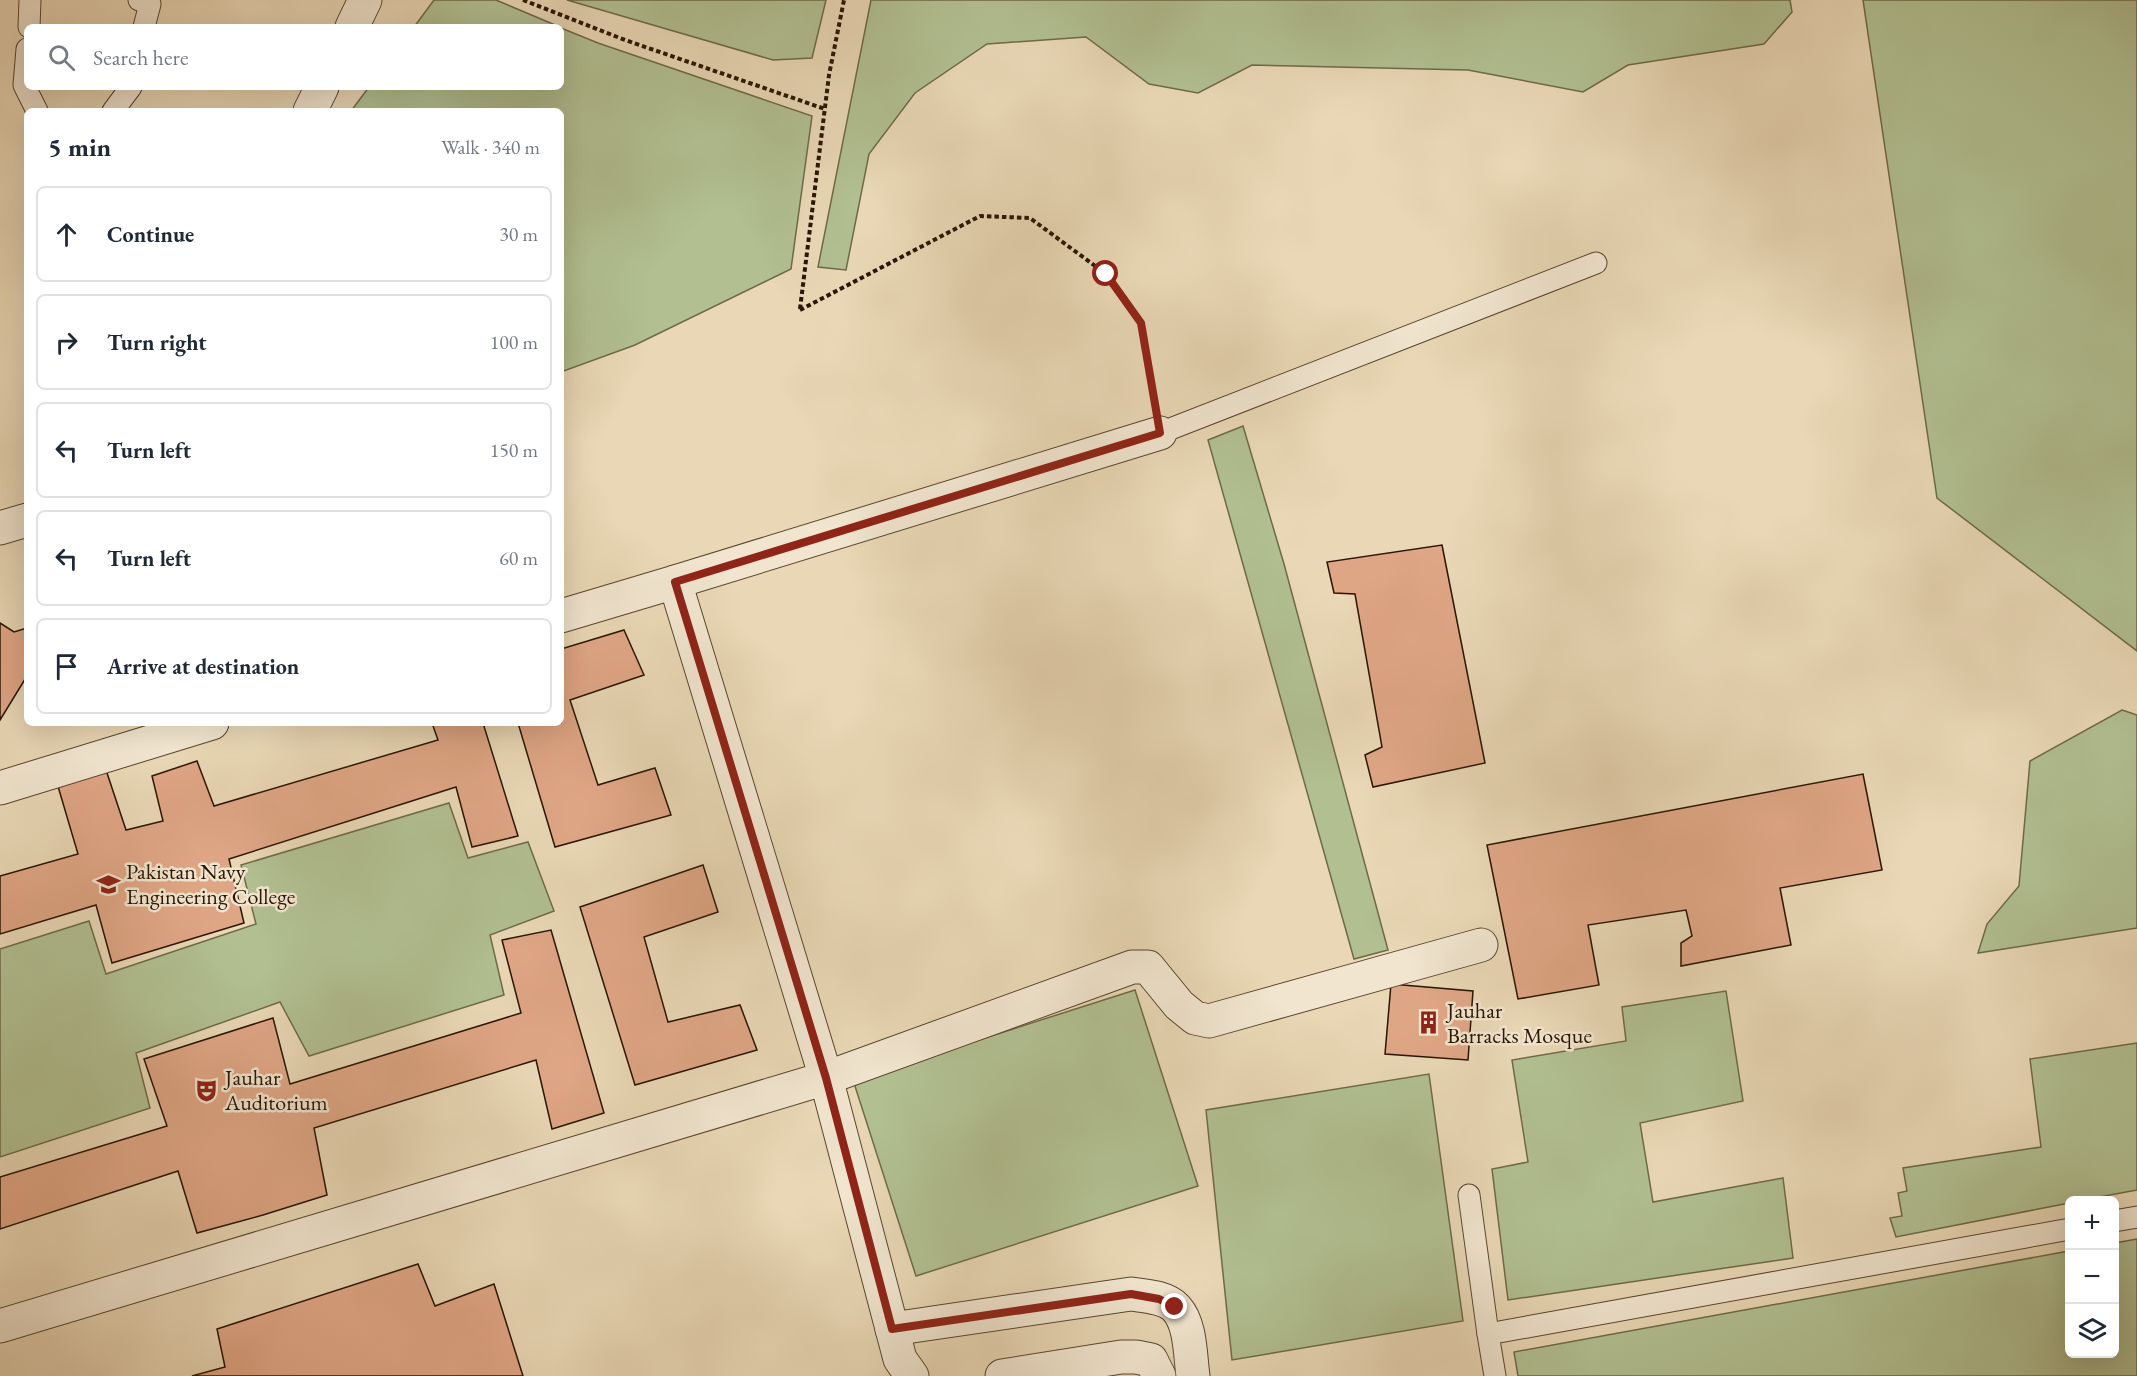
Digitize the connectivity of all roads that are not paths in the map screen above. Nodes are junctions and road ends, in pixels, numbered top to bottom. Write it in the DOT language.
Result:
graph roads {
  1 [pos="30,0"];
  2 [pos="139,0"];
  3 [pos="365,0"];
  4 [pos="28,24"];
  5 [pos="145,24"];
  6 [pos="353,24"];
  7 [pos="26,90"];
  8 [pos="129,90"];
  9 [pos="320,90"];
  10 [pos="36,108"];
  11 [pos="115,108"];
  12 [pos="312,108"];
  13 [pos="1596,263"];
  14 [pos="1160,433"];
  15 [pos="24,521"];
  16 [pos="0,528"];
  17 [pos="675,582"];
  18 [pos="564,615"];
  19 [pos="202,726"];
  20 [pos="0,788"];
  21 [pos="1481,945"];
  22 [pos="826,1078"];
  23 [pos="1469,1195"];
  24 [pos="2137,1217"];
  25 [pos="2119,1220"];
  26 [pos="2065,1230"];
  27 [pos="0,1326"];
  28 [pos="892,1329"];
  29 [pos="1488,1334"];
  30 [pos="912,1376"];
  31 [pos="1002,1376"];
  32 [pos="1159,1376"];
  33 [pos="1193,1376"];
  34 [pos="1495,1376"];
  1 -- 4 [label="lane"];
  2 -- 5 [label="lane"];
  3 -- 6 [label="street"];
  7 -- 10 [label="lane"];
  8 -- 11 [label="lane"];
  9 -- 12 [label="street"];
  13 -- 14 [label="lane"];
  14 -- 17 [label="street"];
  15 -- 16 [label="street"];
  17 -- 18 [label="street"];
  17 -- 22 [label="street"];
  19 -- 20 [label="street"];
  21 -- 22 [label="street"];
  22 -- 27 [label="street"];
  22 -- 28 [label="street"];
  23 -- 29 [label="lane"];
  24 -- 25 [label="lane"];
  26 -- 29 [label="lane"];
  28 -- 30 [label="street"];
  28 -- 33 [label="street"];
  29 -- 34 [label="lane"];
  31 -- 32 [label="street"];
}
